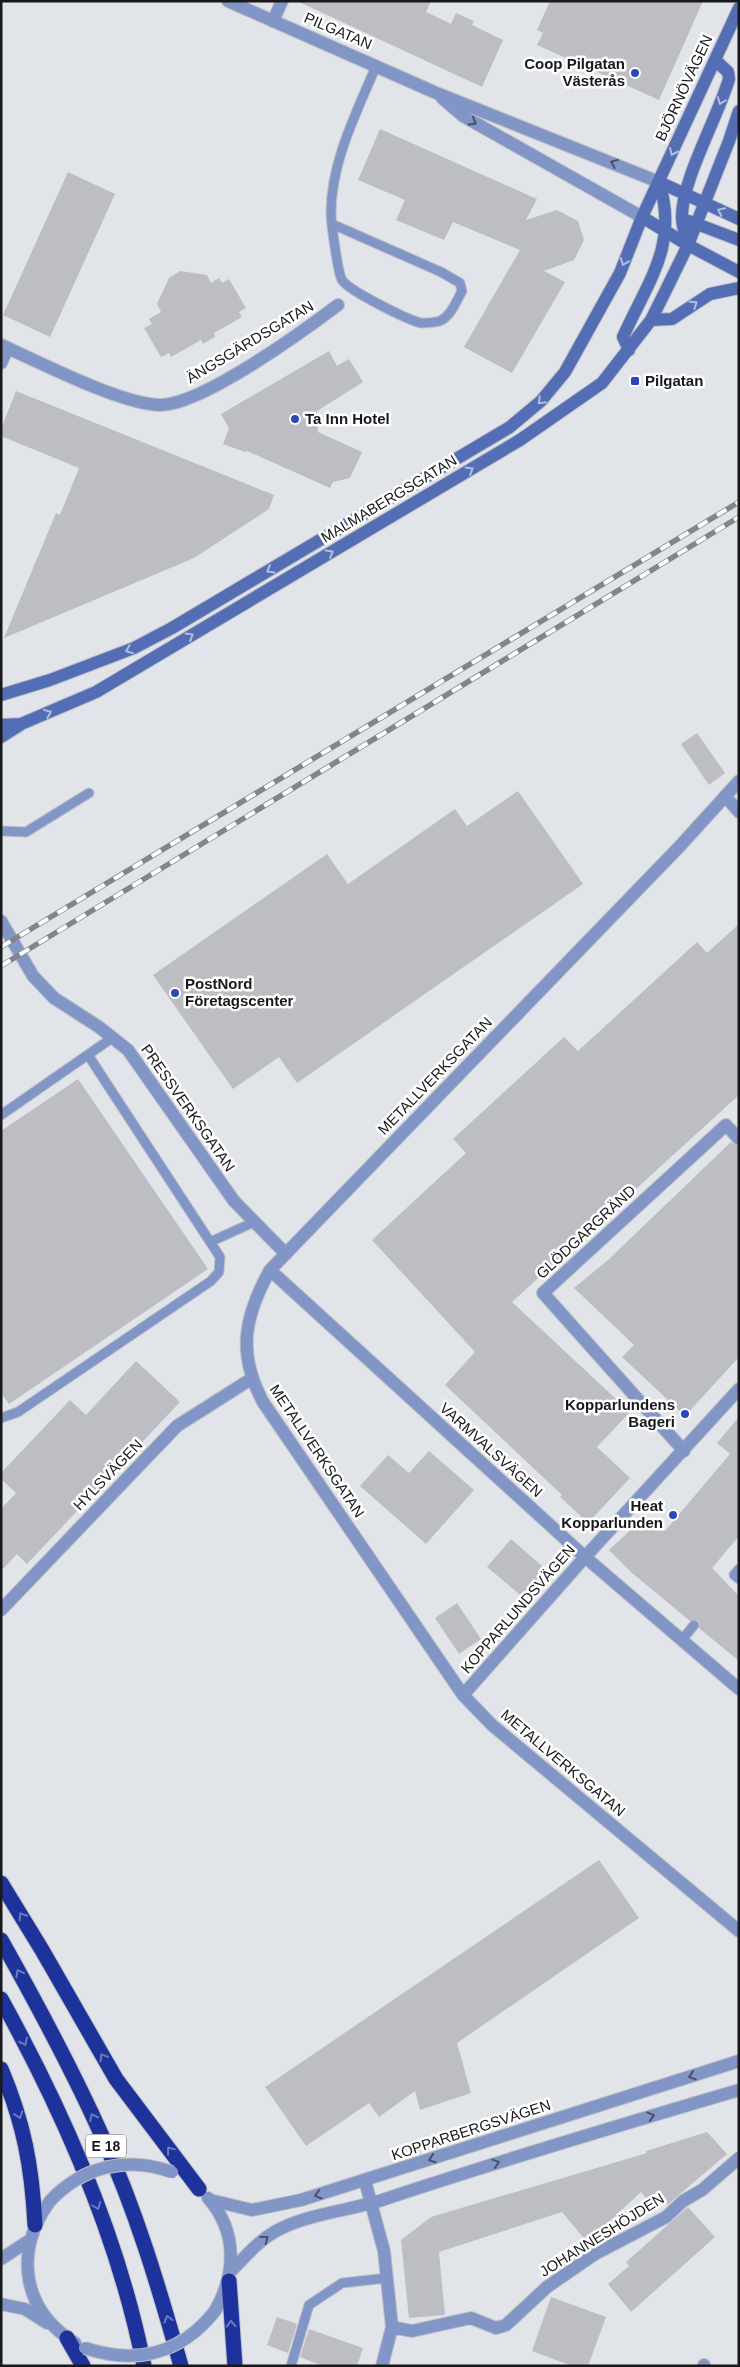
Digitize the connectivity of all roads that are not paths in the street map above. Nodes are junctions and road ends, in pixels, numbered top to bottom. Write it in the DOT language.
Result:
graph roads {
  1 [pos="228,1"];
  2 [pos="282,1"];
  3 [pos="739,8"];
  4 [pos="273,21"];
  5 [pos="715,60"];
  6 [pos="376,66"];
  7 [pos="434,92"];
  8 [pos="739,111"];
  9 [pos="729,141"];
  10 [pos="739,151"];
  11 [pos="659,182"];
  12 [pos="686,194"];
  13 [pos="704,202"];
  14 [pos="666,216"];
  15 [pos="642,217"];
  16 [pos="682,219"];
  17 [pos="739,219"];
  18 [pos="696,223"];
  19 [pos="332,224"];
  20 [pos="666,232"];
  21 [pos="739,240"];
  22 [pos="688,245"];
  23 [pos="739,272"];
  24 [pos="739,288"];
  25 [pos="338,305"];
  26 [pos="651,320"];
  27 [pos="4,347"];
  28 [pos="629,350"];
  29 [pos="1,363"];
  30 [pos="1,695"];
  31 [pos="21,724"];
  32 [pos="1,726"];
  33 [pos="1,737"];
  34 [pos="739,781"];
  35 [pos="90,793"];
  36 [pos="724,796"];
  37 [pos="739,812"];
  38 [pos="1,831"];
  39 [pos="1,921"];
  40 [pos="112,1038"];
  41 [pos="88,1055"];
  42 [pos="1,1115"];
  43 [pos="739,1139"];
  44 [pos="254,1222"];
  45 [pos="210,1242"];
  46 [pos="286,1254"];
  47 [pos="270,1270"];
  48 [pos="251,1379"];
  49 [pos="739,1389"];
  50 [pos="1,1418"];
  51 [pos="684,1451"];
  52 [pos="584,1557"];
  53 [pos="739,1569"];
  54 [pos="739,1579"];
  55 [pos="1,1610"];
  56 [pos="694,1624"];
  57 [pos="682,1640"];
  58 [pos="739,1688"];
  59 [pos="463,1695"];
  60 [pos="1,1882"];
  61 [pos="739,1931"];
  62 [pos="1,1940"];
  63 [pos="1,1999"];
  64 [pos="739,2061"];
  65 [pos="1,2069"];
  66 [pos="739,2090"];
  67 [pos="739,2158"];
  68 [pos="365,2181"];
  69 [pos="199,2189"];
  70 [pos="210,2200"];
  71 [pos="370,2204"];
  72 [pos="35,2225"];
  73 [pos="30,2240"];
  74 [pos="1,2259"];
  75 [pos="230,2276"];
  76 [pos="388,2278"];
  77 [pos="1,2304"];
  78 [pos="392,2327"];
  79 [pos="62,2334"];
  80 [pos="83,2366"];
  81 [pos="144,2366"];
  82 [pos="181,2366"];
  83 [pos="235,2366"];
  84 [pos="291,2366"];
  85 [pos="382,2366"];
  1 -- 4 [label="street, PILGATAN"];
  2 -- 4 [label="street"];
  3 -- 5 [label="main road, BJÖRNÖVÄGEN"];
  4 -- 6 [label="street, PILGATAN"];
  5 -- 11 [label="main road, BJÖRNÖVÄGEN, one-way"];
  5 -- 12 [label="main road, one-way"];
  6 -- 7 [label="street, PILGATAN"];
  6 -- 19 [label="lane"];
  11 -- 7 [label="street, PILGATAN, one-way"];
  7 -- 15 [label="street, PILGATAN, one-way"];
  8 -- 9 [label="main road"];
  9 -- 10 [label="main road"];
  9 -- 13 [label="main road"];
  11 -- 12 [label="main road, PILGATAN"];
  11 -- 14 [label="main road"];
  11 -- 15 [label="main road, MALMABERGSGATAN"];
  12 -- 13 [label="main road, PILGATAN"];
  12 -- 16 [label="main road"];
  17 -- 13 [label="main road, PILGATAN, one-way"];
  13 -- 18 [label="main road, MALMABERGSGATAN"];
  14 -- 15 [label="main road"];
  14 -- 16 [label="main road"];
  14 -- 20 [label="main road"];
  15 -- 20 [label="main road, PILGATAN"];
  15 -- 30 [label="main road, MALMABERGSGATAN, one-way"];
  16 -- 18 [label="main road"];
  16 -- 22 [label="main road"];
  18 -- 21 [label="main road"];
  18 -- 22 [label="main road, MALMABERGSGATAN"];
  19 -- 19 [label="lane"];
  20 -- 22 [label="main road, PILGATAN"];
  20 -- 28 [label="main road"];
  22 -- 23 [label="main road, PILGATAN"];
  22 -- 26 [label="main road, MALMABERGSGATAN"];
  26 -- 24 [label="main road, one-way"];
  25 -- 27 [label="street, ÄNGSGÄRDSGATAN"];
  26 -- 28 [label="main road, MALMABERGSGATAN"];
  27 -- 29 [label="street, ÄNGSGÄRDSGATAN"];
  31 -- 28 [label="main road, MALMABERGSGATAN, one-way"];
  31 -- 32 [label="main road, MALMABERGSGATAN"];
  31 -- 33 [label="main road"];
  34 -- 36 [label="street, METALLVERKSGATAN"];
  35 -- 38 [label="lane"];
  36 -- 37 [label="street"];
  36 -- 46 [label="street, METALLVERKSGATAN"];
  39 -- 40 [label="street, PRESSVERKSGATAN"];
  40 -- 41 [label="lane"];
  40 -- 44 [label="street, PRESSVERKSGATAN"];
  41 -- 42 [label="lane"];
  41 -- 45 [label="lane"];
  43 -- 51 [label="street, GLÖDGARGRÄND"];
  44 -- 45 [label="lane"];
  44 -- 46 [label="street, PRESSVERKSGATAN"];
  45 -- 50 [label="lane"];
  46 -- 47 [label="street, METALLVERKSGATAN"];
  47 -- 48 [label="street, METALLVERKSGATAN"];
  47 -- 52 [label="street, VARMVALSVÄGEN"];
  48 -- 55 [label="street, HYLSVÄGEN"];
  48 -- 59 [label="street, METALLVERKSGATAN"];
  49 -- 51 [label="street, KOPPARLUNDSVÄGEN"];
  51 -- 52 [label="street, KOPPARLUNDSVÄGEN"];
  52 -- 57 [label="street, VARMVALSVÄGEN"];
  52 -- 59 [label="street, KOPPARLUNDSVÄGEN"];
  53 -- 54 [label="lane"];
  56 -- 57 [label="lane"];
  57 -- 58 [label="street, VARMVALSVÄGEN"];
  59 -- 61 [label="street, METALLVERKSGATAN"];
  69 -- 60 [label="highway, E 18, one-way"];
  82 -- 62 [label="highway, E 18, one-way"];
  63 -- 81 [label="highway, E 18, one-way"];
  64 -- 68 [label="street, KOPPARBERGSVÄGEN, one-way"];
  65 -- 72 [label="highway, E 18, one-way"];
  71 -- 66 [label="street, one-way"];
  67 -- 78 [label="street, JOHANNESHÖJDEN"];
  68 -- 70 [label="street, KOPPARBERGSVÄGEN, one-way"];
  68 -- 71 [label="street"];
  69 -- 70 [label="street, E 18"];
  69 -- 72 [label="street, E 18, bridge"];
  70 -- 75 [label="street, E 18"];
  75 -- 71 [label="street, one-way"];
  71 -- 76 [label="street"];
  72 -- 73 [label="street, E 18"];
  73 -- 74 [label="street"];
  73 -- 79 [label="street, E 18"];
  75 -- 79 [label="street, E 18, bridge"];
  83 -- 75 [label="highway, E 18, one-way"];
  76 -- 78 [label="street"];
  76 -- 84 [label="lane"];
  77 -- 79 [label="street"];
  78 -- 85 [label="street"];
  79 -- 80 [label="highway, E 18"];
}
